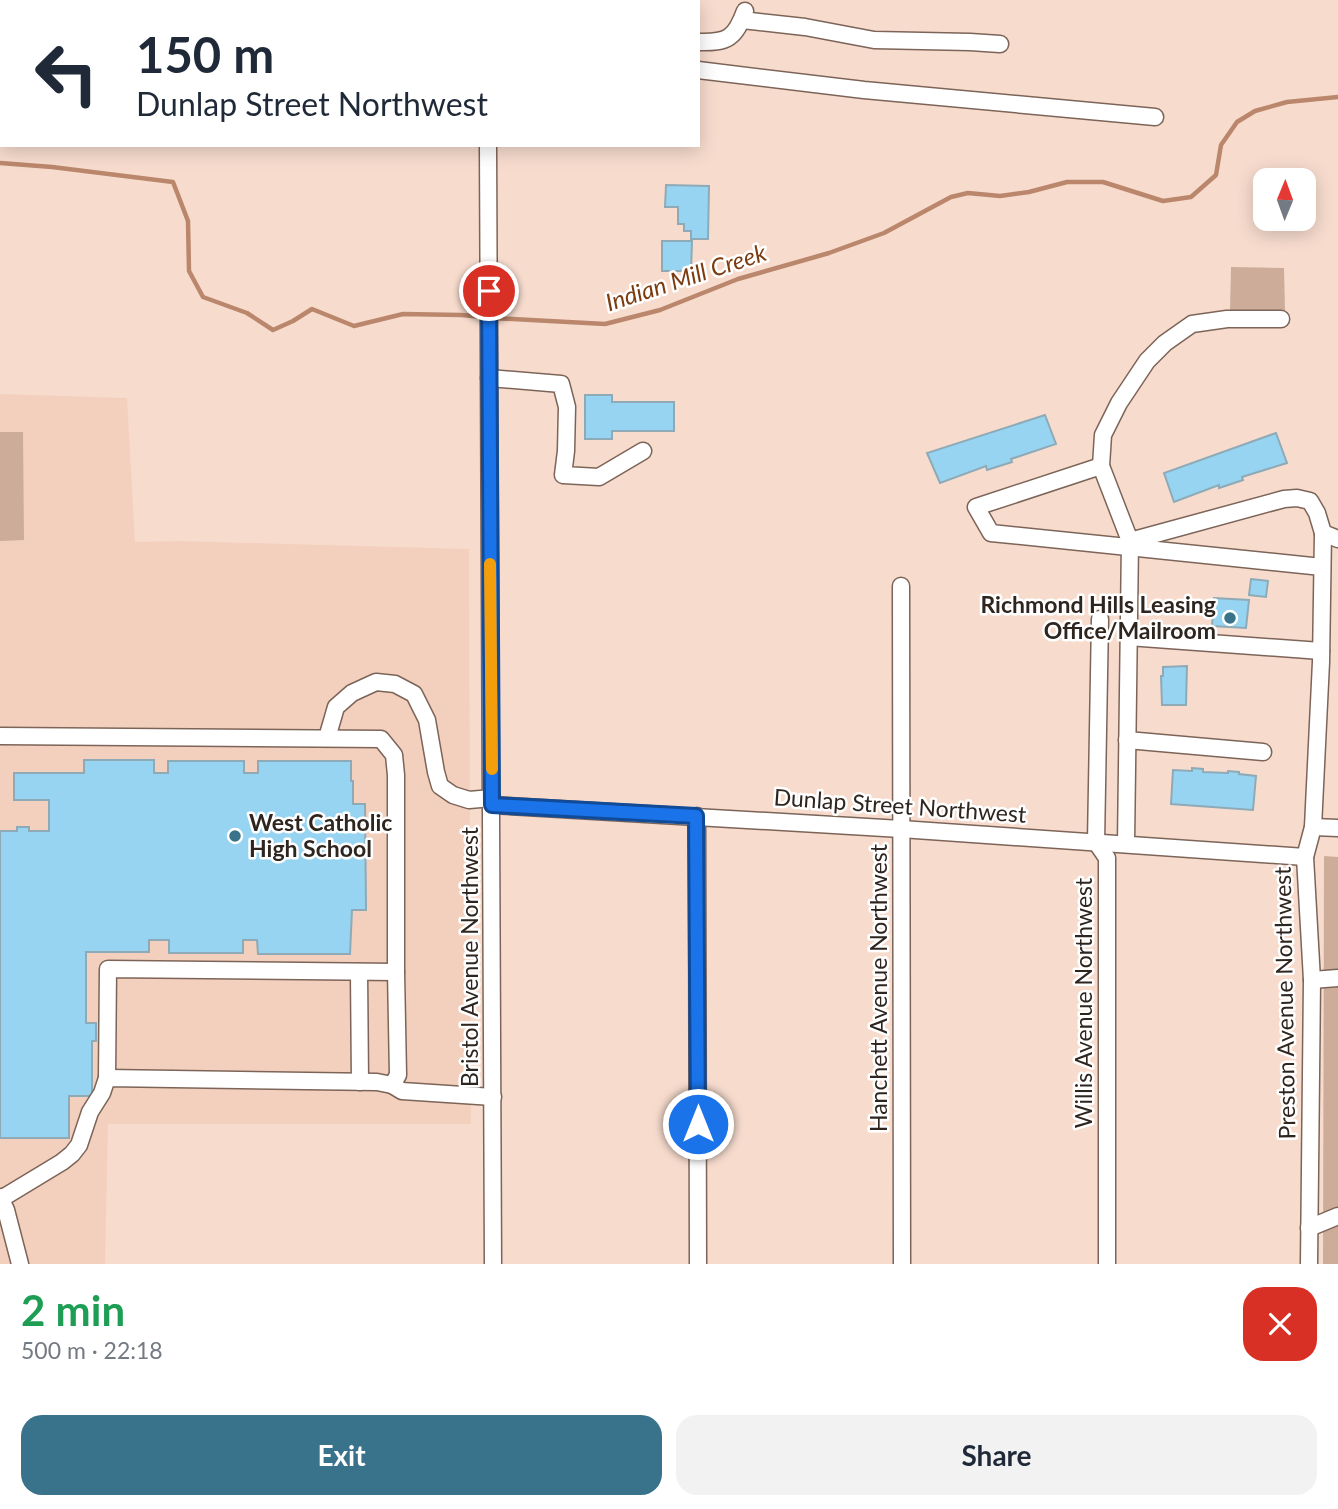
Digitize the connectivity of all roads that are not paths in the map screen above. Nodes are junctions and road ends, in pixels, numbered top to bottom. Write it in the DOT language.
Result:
graph roads {
  1 [pos="700,42"];
  2 [pos="1000,44"];
  3 [pos="700,70"];
  4 [pos="1155,117"];
  5 [pos="488,147"];
  6 [pos="1281,319"];
  7 [pos="489,378"];
  8 [pos="643,451"];
  9 [pos="1101,466"];
  10 [pos="1330,536"];
  11 [pos="1130,545"];
  12 [pos="1322,567"];
  13 [pos="901,586"];
  14 [pos="1100,619"];
  15 [pos="1128,637"];
  16 [pos="1321,657"];
  17 [pos="1338,663"];
  18 [pos="0,736"];
  19 [pos="327,738"];
  20 [pos="1127,740"];
  21 [pos="1263,751"];
  22 [pos="492,802"];
  23 [pos="696,816"];
  24 [pos="1313,827"];
  25 [pos="1338,828"];
  26 [pos="901,829"];
  27 [pos="1096,842"];
  28 [pos="1126,844"];
  29 [pos="1305,858"];
  30 [pos="359,972"];
  31 [pos="396,972"];
  32 [pos="1338,978"];
  33 [pos="1312,980"];
  34 [pos="107,1078"];
  35 [pos="360,1082"];
  36 [pos="392,1085"];
  37 [pos="493,1097"];
  38 [pos="1,1198"];
  39 [pos="1338,1216"];
  40 [pos="1309,1228"];
  41 [pos="20,1264"];
  42 [pos="493,1264"];
  43 [pos="698,1264"];
  44 [pos="902,1264"];
  45 [pos="1107,1264"];
  46 [pos="1309,1264"];
  1 -- 2 [label="street"];
  3 -- 4 [label="street"];
  5 -- 7 [label="street, Bristol Avenue Northwest"];
  6 -- 9 [label="street"];
  7 -- 8 [label="street"];
  7 -- 22 [label="street, Bristol Avenue Northwest"];
  9 -- 11 [label="street"];
  9 -- 11 [label="street"];
  10 -- 11 [label="street"];
  10 -- 12 [label="street, Preston Avenue Northwest"];
  11 -- 12 [label="street"];
  11 -- 15 [label="street"];
  12 -- 16 [label="street, Preston Avenue Northwest"];
  13 -- 26 [label="street, Hanchett Avenue Northwest"];
  14 -- 27 [label="street, Willis Avenue Northwest"];
  15 -- 16 [label="street"];
  15 -- 20 [label="street"];
  16 -- 17 [label="street"];
  16 -- 24 [label="street, Preston Avenue Northwest"];
  18 -- 19 [label="street"];
  19 -- 22 [label="street, Dunlap Street Northwest"];
  19 -- 31 [label="street"];
  20 -- 21 [label="street"];
  20 -- 28 [label="street"];
  22 -- 23 [label="street, Dunlap Street Northwest"];
  22 -- 37 [label="street, Bristol Avenue Northwest"];
  23 -- 26 [label="street, Dunlap Street Northwest"];
  23 -- 43 [label="street"];
  24 -- 25 [label="street"];
  24 -- 29 [label="street, Preston Avenue Northwest"];
  26 -- 27 [label="street, Dunlap Street Northwest"];
  26 -- 44 [label="street, Hanchett Avenue Northwest"];
  27 -- 28 [label="street, Dunlap Street Northwest"];
  27 -- 45 [label="street, Willis Avenue Northwest"];
  28 -- 29 [label="street, Dunlap Street Northwest"];
  29 -- 33 [label="street, Preston Avenue Northwest"];
  30 -- 31 [label="street"];
  30 -- 34 [label="street"];
  30 -- 35 [label="street"];
  31 -- 36 [label="street"];
  32 -- 33 [label="street"];
  33 -- 40 [label="street, Preston Avenue Northwest"];
  34 -- 35 [label="street"];
  34 -- 38 [label="street"];
  35 -- 36 [label="street"];
  36 -- 37 [label="street"];
  37 -- 42 [label="street, Bristol Avenue Northwest"];
  38 -- 41 [label="street"];
  39 -- 40 [label="street"];
  40 -- 46 [label="street, Preston Avenue Northwest"];
}
